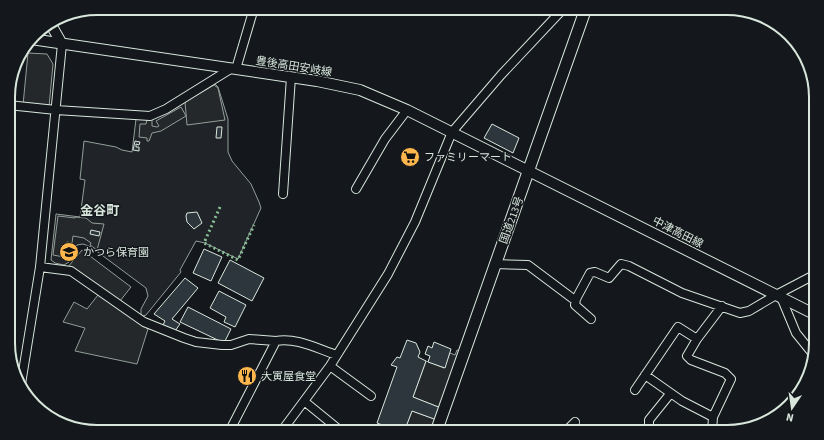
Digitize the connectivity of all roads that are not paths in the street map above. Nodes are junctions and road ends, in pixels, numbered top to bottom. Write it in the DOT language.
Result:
graph roads {
  1 [pos="252,15"];
  2 [pos="557,15"];
  3 [pos="584,15"];
  4 [pos="53,28"];
  5 [pos="38,40"];
  6 [pos="62,44"];
  7 [pos="234,69"];
  8 [pos="291,77"];
  9 [pos="15,106"];
  10 [pos="56,110"];
  11 [pos="407,110"];
  12 [pos="452,132"];
  13 [pos="529,171"];
  14 [pos="356,189"];
  15 [pos="283,194"];
  16 [pos="496,264"];
  17 [pos="40,267"];
  18 [pos="809,278"];
  19 [pos="779,296"];
  20 [pos="576,299"];
  21 [pos="722,306"];
  22 [pos="809,311"];
  23 [pos="591,319"];
  24 [pos="697,339"];
  25 [pos="276,341"];
  26 [pos="809,349"];
  27 [pos="337,355"];
  28 [pos="330,366"];
  29 [pos="645,375"];
  30 [pos="22,376"];
  31 [pos="635,390"];
  32 [pos="670,394"];
  33 [pos="371,396"];
  34 [pos="304,401"];
  35 [pos="713,417"];
  36 [pos="576,422"];
  37 [pos="233,425"];
  38 [pos="285,425"];
  39 [pos="333,425"];
  40 [pos="438,425"];
  41 [pos="573,425"];
  42 [pos="649,425"];
  43 [pos="712,425"];
  1 -- 7 [label="street"];
  2 -- 12 [label="street"];
  3 -- 13 [label="highway, 国道213号"];
  4 -- 6 [label="main road"];
  5 -- 6 [label="main road, 豊後高田安岐線"];
  6 -- 7 [label="main road, 豊後高田安岐線"];
  6 -- 10 [label="street"];
  7 -- 8 [label="main road, 豊後高田安岐線"];
  7 -- 10 [label="street"];
  8 -- 11 [label="main road, 豊後高田安岐線"];
  8 -- 15 [label="street"];
  9 -- 10 [label="street"];
  10 -- 17 [label="street"];
  11 -- 12 [label="main road, 豊後高田安岐線"];
  11 -- 14 [label="street"];
  12 -- 13 [label="main road, 豊後高田安岐線"];
  12 -- 27 [label="street"];
  13 -- 16 [label="highway, 国道213号"];
  13 -- 19 [label="main road, 中津高田線"];
  16 -- 20 [label="street"];
  16 -- 40 [label="highway, 国道213号"];
  17 -- 25 [label="street"];
  17 -- 30 [label="street"];
  18 -- 19 [label="street"];
  19 -- 21 [label="street"];
  19 -- 22 [label="main road, 中津高田線"];
  19 -- 26 [label="street"];
  20 -- 21 [label="street"];
  20 -- 23 [label="street"];
  21 -- 24 [label="street"];
  24 -- 29 [label="street"];
  24 -- 35 [label="street"];
  25 -- 27 [label="street"];
  25 -- 37 [label="street"];
  27 -- 28 [label="street"];
  28 -- 33 [label="street"];
  28 -- 34 [label="street"];
  29 -- 31 [label="street"];
  29 -- 32 [label="street"];
  32 -- 35 [label="street"];
  32 -- 42 [label="street"];
  34 -- 38 [label="street"];
  34 -- 39 [label="street"];
  35 -- 43 [label="street"];
  36 -- 41 [label="street"];
}
